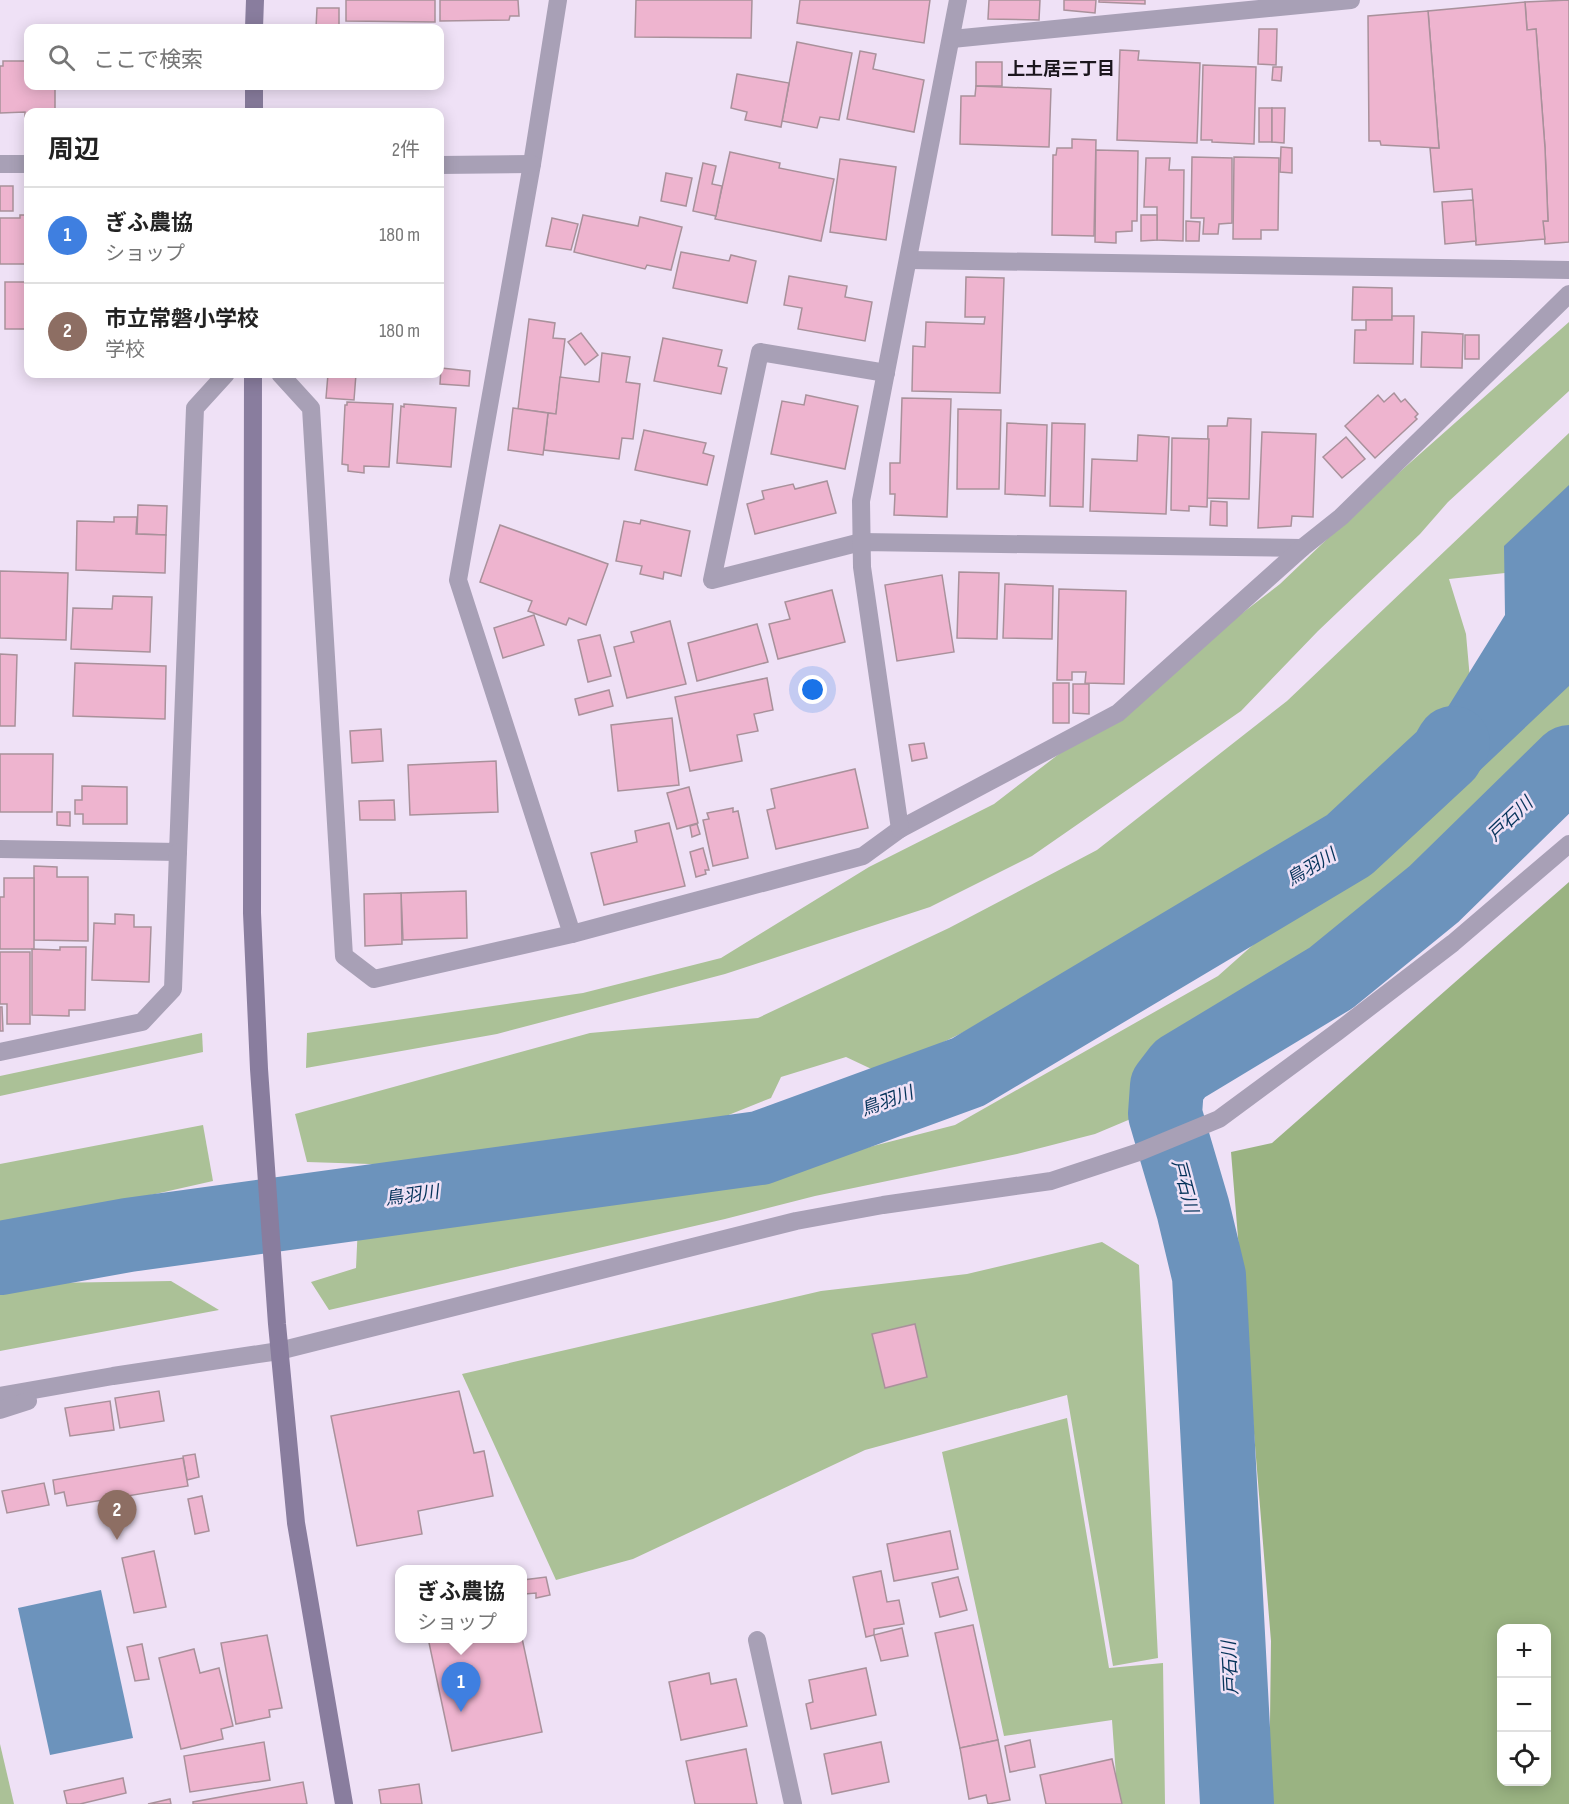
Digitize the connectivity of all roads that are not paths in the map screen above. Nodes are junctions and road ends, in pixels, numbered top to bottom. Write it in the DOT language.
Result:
graph roads {
  1 [pos="255,0"];
  2 [pos="558,0"];
  3 [pos="958,0"];
  4 [pos="1351,0"];
  5 [pos="254,24"];
  6 [pos="952,39"];
  7 [pos="254,90"];
  8 [pos="254,108"];
  9 [pos="0,164"];
  10 [pos="24,164"];
  11 [pos="444,165"];
  12 [pos="532,165"];
  13 [pos="909,260"];
  14 [pos="1569,270"];
  15 [pos="1569,294"];
  16 [pos="886,373"];
  17 [pos="222,378"];
  18 [pos="253,378"];
  19 [pos="284,378"];
  20 [pos="861,542"];
  21 [pos="1302,548"];
  22 [pos="900,829"];
  23 [pos="1569,844"];
  24 [pos="0,849"];
  25 [pos="178,852"];
  26 [pos="572,934"];
  27 [pos="0,1052"];
  28 [pos="279,1351"];
  29 [pos="113,1376"];
  30 [pos="0,1396"];
  31 [pos="0,1410"];
  32 [pos="758,1640"];
  33 [pos="344,1804"];
  34 [pos="793,1804"];
  1 -- 5 [label="street"];
  2 -- 12 [label="street"];
  3 -- 6 [label="street"];
  4 -- 6 [label="street"];
  6 -- 13 [label="street"];
  7 -- 8 [label="street"];
  9 -- 10 [label="street"];
  11 -- 12 [label="street"];
  12 -- 26 [label="street"];
  13 -- 14 [label="street"];
  13 -- 16 [label="street"];
  15 -- 21 [label="street"];
  16 -- 20 [label="street"];
  16 -- 20 [label="street"];
  17 -- 25 [label="street"];
  18 -- 28 [label="street"];
  19 -- 26 [label="street"];
  20 -- 21 [label="street"];
  20 -- 22 [label="street"];
  21 -- 22 [label="street"];
  22 -- 26 [label="street"];
  23 -- 28 [label="street"];
  24 -- 25 [label="street"];
  25 -- 27 [label="street"];
  28 -- 29 [label="street"];
  28 -- 33 [label="street"];
  29 -- 30 [label="street"];
  29 -- 31 [label="street"];
  32 -- 34 [label="street"];
}
